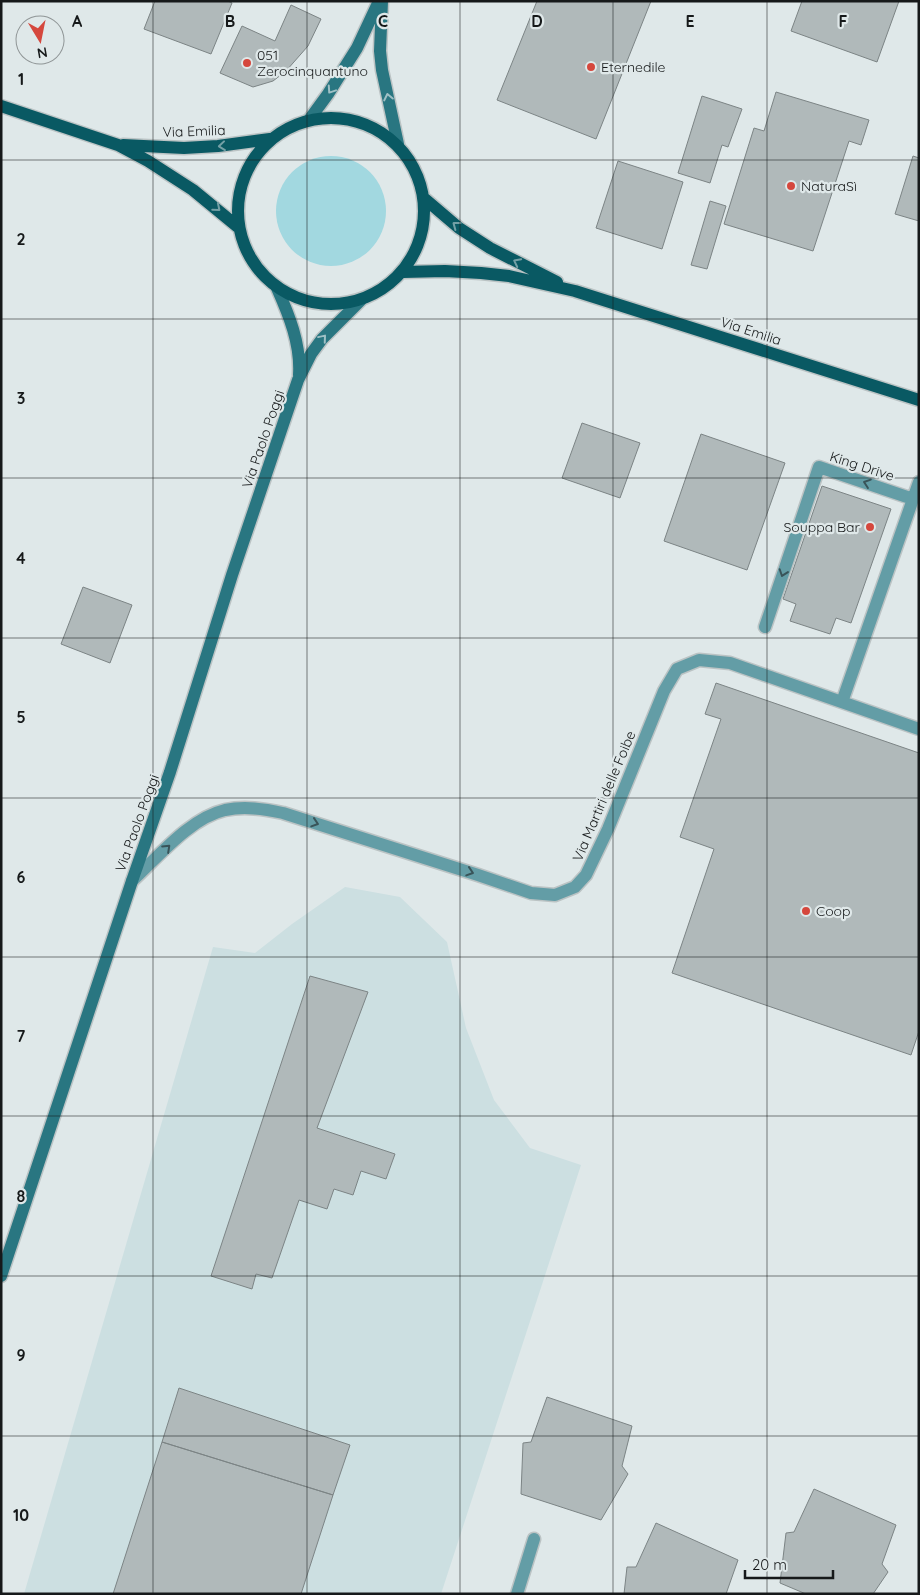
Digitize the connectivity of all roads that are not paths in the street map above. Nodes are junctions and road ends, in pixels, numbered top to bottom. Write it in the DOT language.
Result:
graph roads {
  1 [pos="381,1"];
  2 [pos="1,106"];
  3 [pos="309,120"];
  4 [pos="270,139"];
  5 [pos="398,144"];
  6 [pos="118,145"];
  7 [pos="425,199"];
  8 [pos="238,227"];
  9 [pos="403,272"];
  10 [pos="277,288"];
  11 [pos="575,291"];
  12 [pos="361,300"];
  13 [pos="298,380"];
  14 [pos="919,400"];
  15 [pos="919,482"];
  16 [pos="913,499"];
  17 [pos="765,627"];
  18 [pos="842,702"];
  19 [pos="919,729"];
  20 [pos="132,882"];
  21 [pos="1,1276"];
  22 [pos="534,1539"];
  23 [pos="518,1594"];
  1 -- 3 [label="main road, one-way"];
  5 -- 1 [label="main road, one-way"];
  2 -- 6 [label="main road, Via Emilia"];
  3 -- 4 [label="main road"];
  3 -- 5 [label="main road"];
  4 -- 6 [label="main road, Via Emilia, one-way"];
  4 -- 8 [label="main road"];
  5 -- 7 [label="main road"];
  6 -- 8 [label="main road, Via Emilia, one-way"];
  7 -- 9 [label="main road"];
  11 -- 7 [label="main road, Via Emilia, one-way"];
  8 -- 10 [label="main road"];
  9 -- 11 [label="main road, Via Emilia"];
  9 -- 12 [label="main road"];
  10 -- 12 [label="main road"];
  10 -- 13 [label="main road, Via Paolo Poggi"];
  11 -- 14 [label="main road, Via Emilia"];
  13 -- 12 [label="main road, Via Paolo Poggi, one-way"];
  13 -- 20 [label="main road, Via Paolo Poggi"];
  15 -- 16 [label="street"];
  16 -- 17 [label="street, King Drive, one-way"];
  16 -- 18 [label="street"];
  18 -- 19 [label="street, Via Martiri delle Foibe"];
  20 -- 18 [label="street, Via Martiri delle Foibe, one-way"];
  20 -- 21 [label="main road, Via Paolo Poggi"];
  22 -- 23 [label="street"];
}
